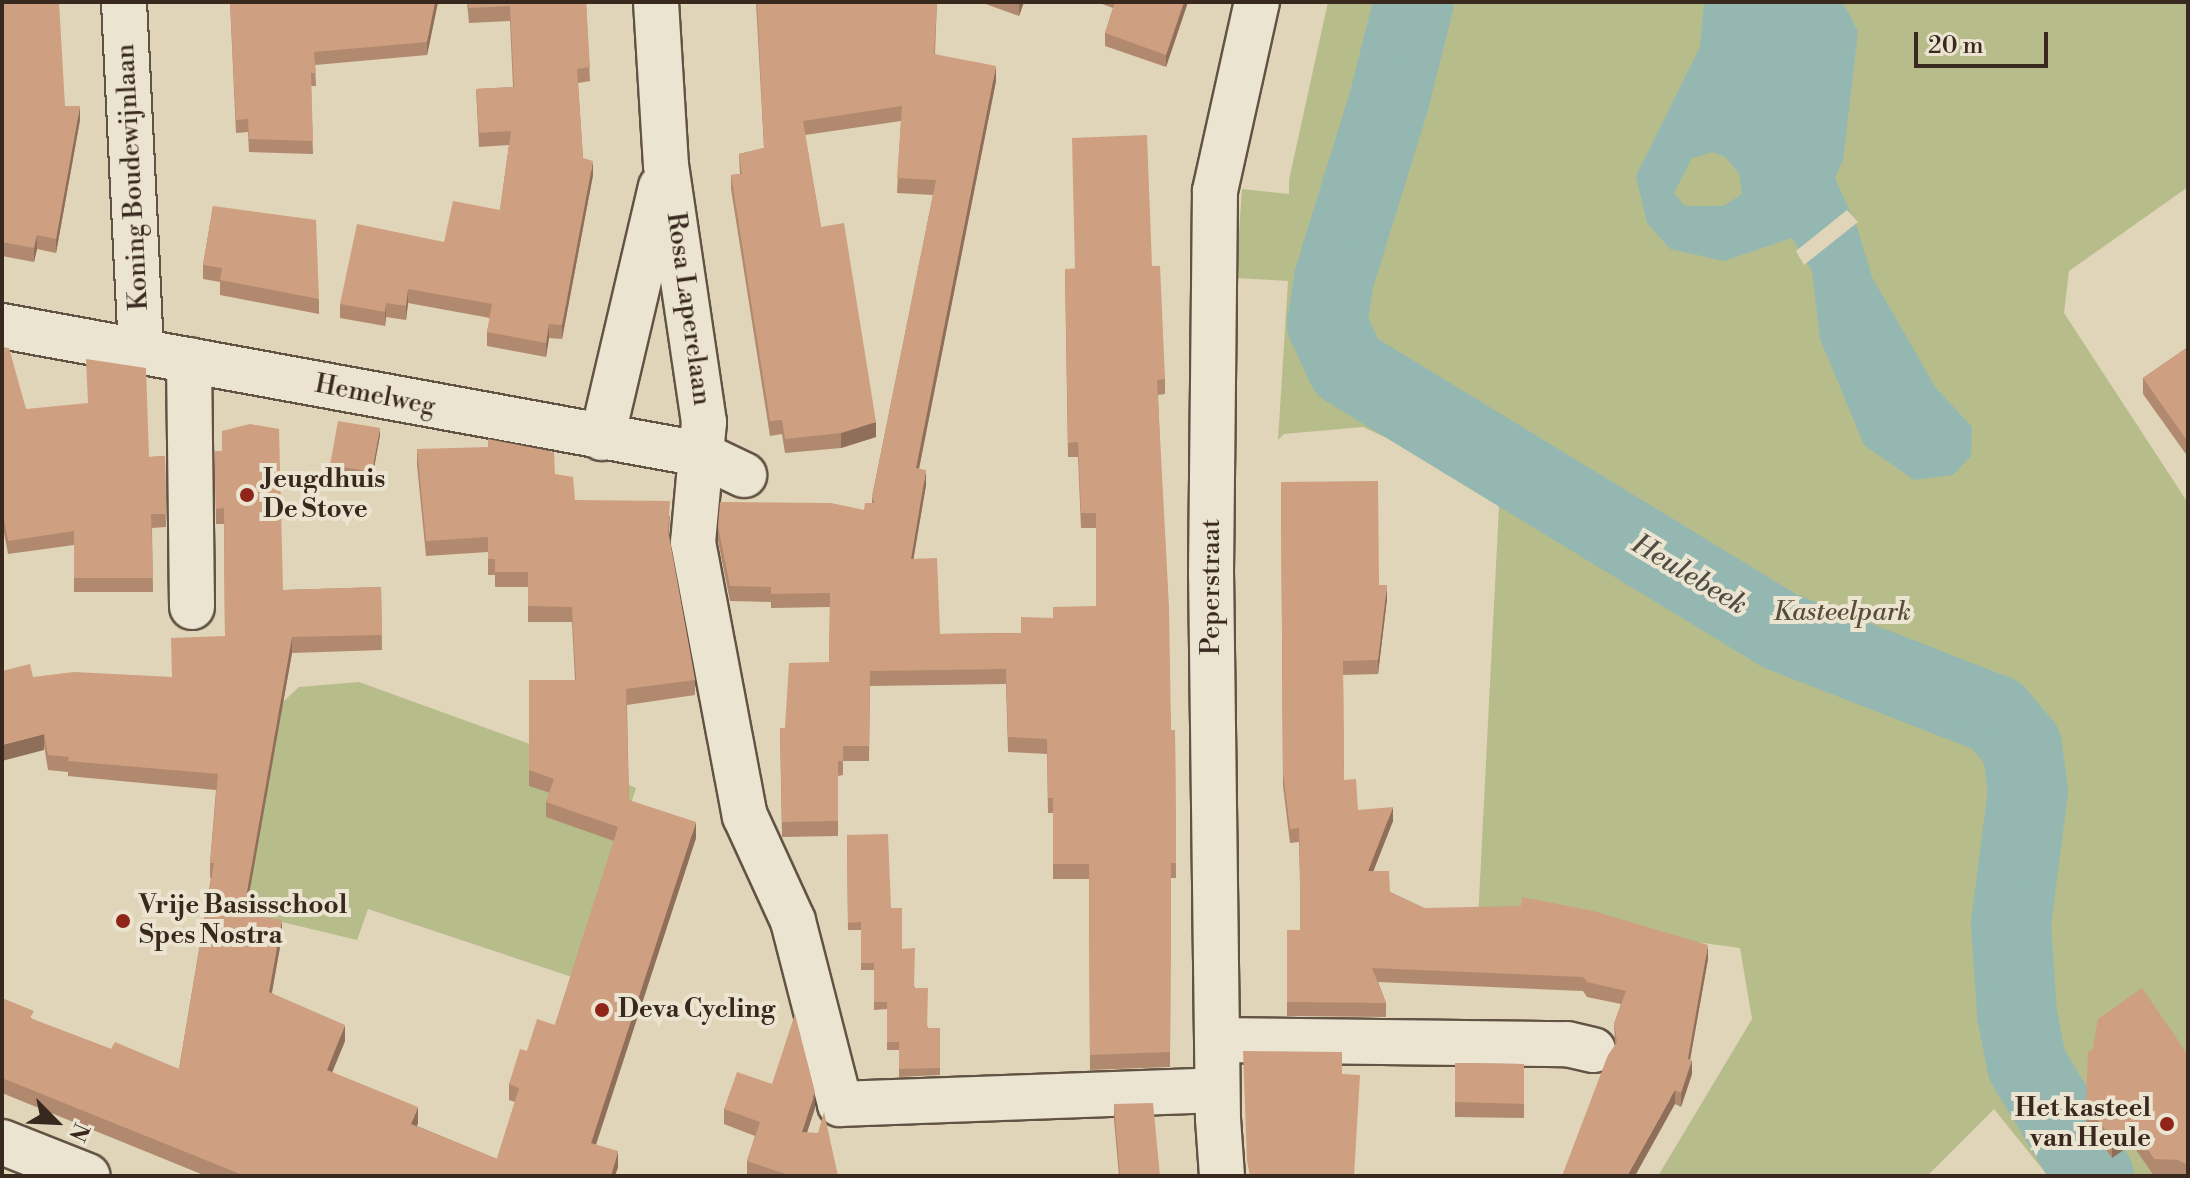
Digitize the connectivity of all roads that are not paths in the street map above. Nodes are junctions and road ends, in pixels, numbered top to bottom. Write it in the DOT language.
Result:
graph roads {
  1 [pos="124,2"];
  2 [pos="656,2"];
  3 [pos="1257,2"];
  4 [pos="666,165"];
  5 [pos="2,326"];
  6 [pos="141,352"];
  7 [pos="189,360"];
  8 [pos="602,438"];
  9 [pos="700,454"];
  10 [pos="744,475"];
  11 [pos="192,607"];
  12 [pos="1217,1040"];
  13 [pos="1593,1050"];
  14 [pos="1217,1090"];
  15 [pos="2,1142"];
  16 [pos="88,1176"];
  17 [pos="1222,1176"];
  1 -- 6 [label="street, Koning Boudewijnlaan"];
  2 -- 4 [label="street, Rosa Laperelaan"];
  3 -- 12 [label="street, Peperstraat"];
  4 -- 8 [label="street, Rosa Laperelaan"];
  4 -- 9 [label="street, Rosa Laperelaan"];
  5 -- 6 [label="street, Hemelweg"];
  6 -- 7 [label="street, Hemelweg"];
  7 -- 8 [label="street, Hemelweg"];
  7 -- 11 [label="street"];
  8 -- 9 [label="street, Hemelweg"];
  9 -- 10 [label="street, Hemelweg"];
  9 -- 14 [label="street, Rosa Laperelaan"];
  12 -- 13 [label="street"];
  12 -- 14 [label="street, Peperstraat"];
  14 -- 17 [label="street, Peperstraat"];
  15 -- 16 [label="street"];
}
